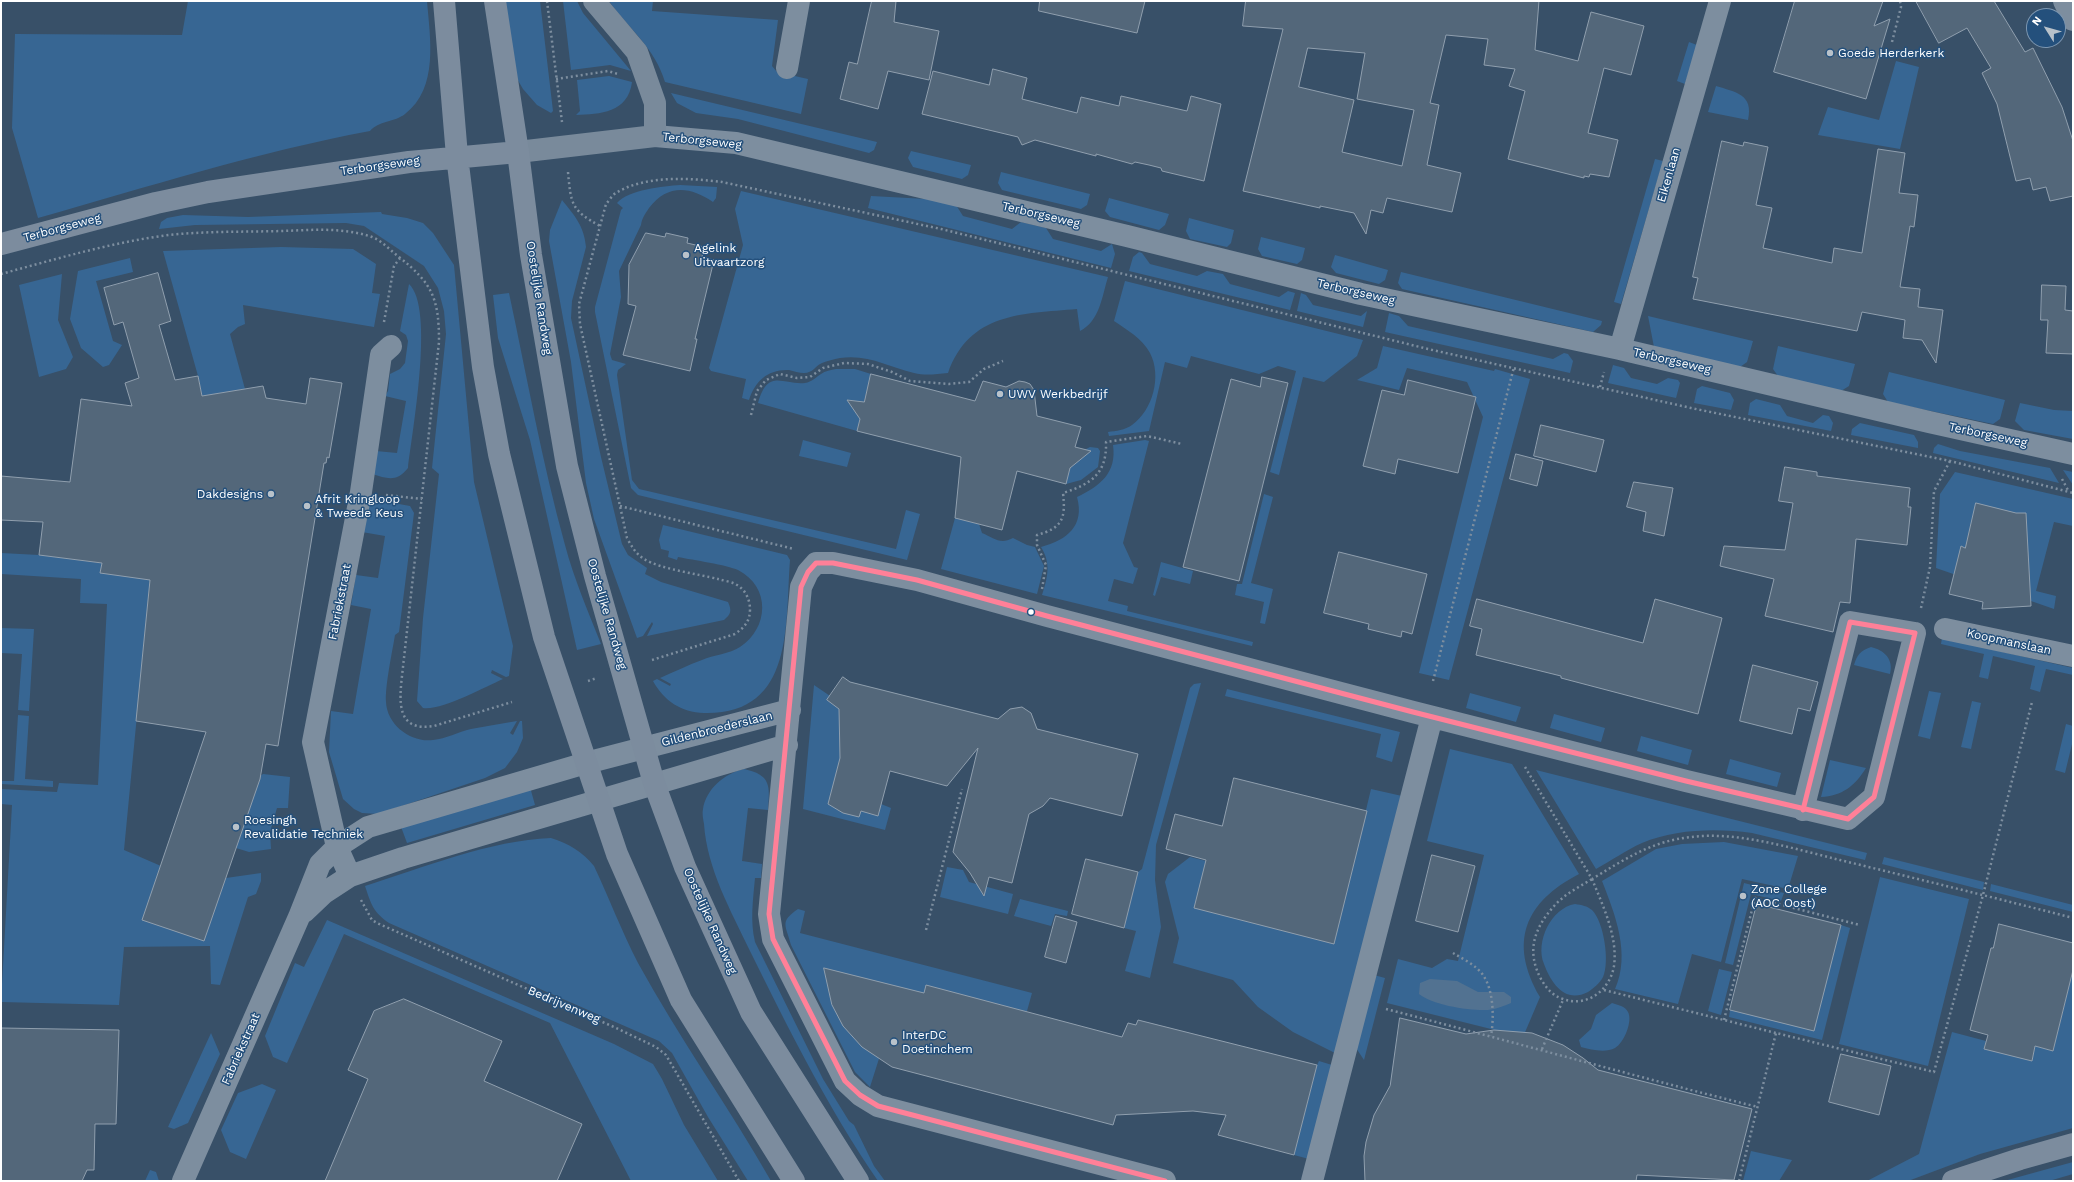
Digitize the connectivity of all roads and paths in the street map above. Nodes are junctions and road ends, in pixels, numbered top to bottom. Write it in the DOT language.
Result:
graph roads {
  1 [pos="444,1"];
  2 [pos="495,1"];
  3 [pos="547,1"];
  4 [pos="594,1"];
  5 [pos="799,1"];
  6 [pos="1720,1"];
  7 [pos="1900,1"];
  8 [pos="2064,1"];
  9 [pos="2073,20"];
  10 [pos="1892,42"];
  11 [pos="787,68"];
  12 [pos="556,79"];
  13 [pos="649,84"];
  14 [pos="655,136"];
  15 [pos="565,146"];
  16 [pos="518,152"];
  17 [pos="457,156"];
  18 [pos="600,226"];
  19 [pos="1,244"];
  20 [pos="400,258"];
  21 [pos="1,274"];
  22 [pos="1620,349"];
  23 [pos="386,351"];
  24 [pos="1003,360"];
  25 [pos="1514,367"];
  26 [pos="751,415"];
  27 [pos="1182,444"];
  28 [pos="2073,454"];
  29 [pos="1950,462"];
  30 [pos="361,492"];
  31 [pos="2073,493"];
  32 [pos="422,499"];
  33 [pos="620,506"];
  34 [pos="816,563"];
  35 [pos="1035,613"];
  36 [pos="1945,629"];
  37 [pos="1915,633"];
  38 [pos="2073,656"];
  39 [pos="652,660"];
  40 [pos="598,677"];
  41 [pos="588,681"];
  42 [pos="1433,681"];
  43 [pos="512,702"];
  44 [pos="2032,702"];
  45 [pos="790,710"];
  46 [pos="1432,717"];
  47 [pos="787,744"];
  48 [pos="645,748"];
  49 [pos="1521,762"];
  50 [pos="586,763"];
  51 [pos="654,783"];
  52 [pos="962,789"];
  53 [pos="599,800"];
  54 [pos="1802,810"];
  55 [pos="337,847"];
  56 [pos="350,876"];
  57 [pos="1592,879"];
  58 [pos="1983,895"];
  59 [pos="299,917"];
  60 [pos="2073,918"];
  61 [pos="1860,925"];
  62 [pos="926,930"];
  63 [pos="1453,954"];
  64 [pos="1604,990"];
  65 [pos="1563,1000"];
  66 [pos="1386,1009"];
  67 [pos="1724,1020"];
  68 [pos="1776,1033"];
  69 [pos="1491,1036"];
  70 [pos="1542,1049"];
  71 [pos="1758,1107"];
  72 [pos="2073,1144"];
  73 [pos="183,1181"];
  74 [pos="739,1181"];
  75 [pos="794,1181"];
  76 [pos="858,1181"];
  77 [pos="1165,1181"];
  78 [pos="1312,1181"];
  79 [pos="1739,1181"];
  80 [pos="1953,1181"];
  1 -- 17 [label="main road"];
  2 -- 16 [label="main road, Oostelijke Randweg"];
  3 -- 12 [label="path"];
  4 -- 13 [label="street"];
  5 -- 11 [label="street"];
  6 -- 22 [label="street, Eikenlaan"];
  7 -- 10 [label="path"];
  8 -- 9 [label="street"];
  12 -- 13 [label="path"];
  12 -- 15 [label="path"];
  13 -- 14 [label="street"];
  14 -- 15 [label="street, Terborgseweg"];
  14 -- 22 [label="street, Terborgseweg"];
  15 -- 16 [label="street, Terborgseweg"];
  15 -- 18 [label="path"];
  16 -- 17 [label="main road, Terborgseweg"];
  16 -- 48 [label="main road, Oostelijke Randweg"];
  17 -- 19 [label="main road, Terborgseweg"];
  17 -- 50 [label="main road"];
  18 -- 25 [label="path"];
  18 -- 33 [label="path"];
  20 -- 21 [label="path"];
  20 -- 23 [label="path"];
  20 -- 32 [label="path"];
  22 -- 28 [label="street, Terborgseweg"];
  23 -- 30 [label="street, Fabriekstraat"];
  24 -- 26 [label="path"];
  25 -- 29 [label="path"];
  25 -- 42 [label="path"];
  27 -- 35 [label="path"];
  29 -- 31 [label="path"];
  29 -- 37 [label="path"];
  30 -- 32 [label="path"];
  30 -- 55 [label="street, Fabriekstraat"];
  32 -- 43 [label="path"];
  33 -- 34 [label="path"];
  33 -- 39 [label="path"];
  34 -- 35 [label="street"];
  34 -- 45 [label="street, Gildenbroederslaan"];
  35 -- 46 [label="street"];
  36 -- 38 [label="street, Koopmanslaan"];
  37 -- 54 [label="street"];
  37 -- 54 [label="street"];
  40 -- 41 [label="path"];
  44 -- 58 [label="path"];
  45 -- 47 [label="street, Gildenbroederslaan"];
  45 -- 48 [label="street, Gildenbroederslaan"];
  46 -- 54 [label="street"];
  46 -- 78 [label="street"];
  47 -- 51 [label="street"];
  47 -- 77 [label="street, Gildenbroederslaan"];
  48 -- 50 [label="street, Gildenbroederslaan"];
  48 -- 51 [label="main road, Oostelijke Randweg"];
  49 -- 57 [label="path"];
  50 -- 53 [label="main road"];
  50 -- 55 [label="street, Fabriekstraat"];
  51 -- 53 [label="street, Fabriekstraat"];
  51 -- 76 [label="main road, Oostelijke Randweg"];
  52 -- 62 [label="path"];
  53 -- 56 [label="street, Fabriekstraat"];
  53 -- 75 [label="main road"];
  55 -- 56 [label="street"];
  55 -- 59 [label="street, Fabriekstraat"];
  56 -- 59 [label="street, Fabriekstraat"];
  56 -- 74 [label="path, Bedrijvenweg"];
  57 -- 58 [label="path"];
  57 -- 64 [label="path"];
  57 -- 65 [label="path"];
  58 -- 60 [label="path"];
  58 -- 68 [label="path"];
  59 -- 73 [label="street, Fabriekstraat"];
  61 -- 67 [label="path"];
  63 -- 69 [label="path"];
  64 -- 65 [label="path"];
  64 -- 67 [label="path"];
  65 -- 70 [label="path"];
  66 -- 69 [label="path"];
  67 -- 68 [label="path"];
  68 -- 71 [label="path"];
  69 -- 70 [label="path"];
  70 -- 71 [label="path"];
  71 -- 79 [label="path"];
  72 -- 80 [label="main road"];
}
